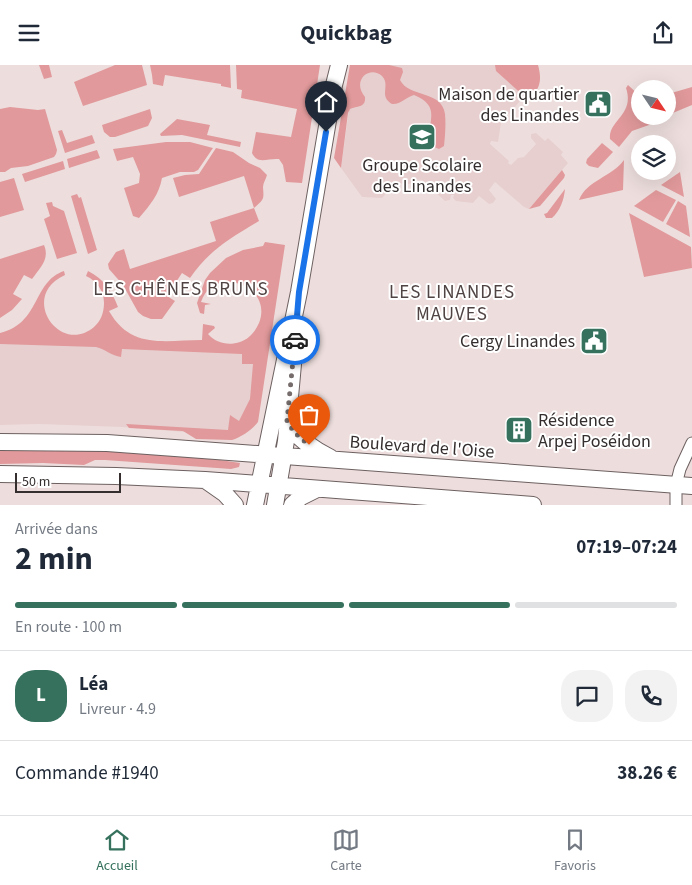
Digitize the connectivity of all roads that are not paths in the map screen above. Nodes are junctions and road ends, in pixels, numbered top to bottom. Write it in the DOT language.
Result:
graph roads {
  1 [pos="333,65"];
  2 [pos="339,65"];
  3 [pos="334,85"];
  4 [pos="280,419"];
  5 [pos="0,442"];
  6 [pos="692,443"];
  7 [pos="225,452"];
  8 [pos="264,455"];
  9 [pos="283,457"];
  10 [pos="335,461"];
  11 [pos="0,474"];
  12 [pos="205,480"];
  13 [pos="259,484"];
  14 [pos="684,485"];
  15 [pos="278,486"];
  16 [pos="317,489"];
  17 [pos="235,505"];
  18 [pos="255,505"];
  19 [pos="275,505"];
  20 [pos="292,505"];
  21 [pos="533,505"];
  22 [pos="676,505"];
  1 -- 3 [label="main road"];
  2 -- 3 [label="main road"];
  3 -- 4 [label="main road"];
  4 -- 7 [label="main road"];
  4 -- 8 [label="main road"];
  4 -- 9 [label="main road"];
  4 -- 10 [label="main road"];
  5 -- 7 [label="main road, Boulevard de l'Oise"];
  6 -- 14 [label="street"];
  7 -- 8 [label="main road, Boulevard de l'Oise"];
  8 -- 9 [label="main road, Boulevard de l'Oise"];
  8 -- 13 [label="main road"];
  9 -- 10 [label="main road, Boulevard de l'Oise"];
  9 -- 15 [label="main road"];
  10 -- 14 [label="main road, Boulevard de l'Oise"];
  11 -- 12 [label="main road"];
  12 -- 13 [label="main road"];
  12 -- 17 [label="main road"];
  13 -- 15 [label="main road"];
  13 -- 18 [label="main road"];
  14 -- 22 [label="street"];
  15 -- 16 [label="main road"];
  15 -- 19 [label="main road"];
  16 -- 20 [label="main road"];
  16 -- 21 [label="main road"];
}
